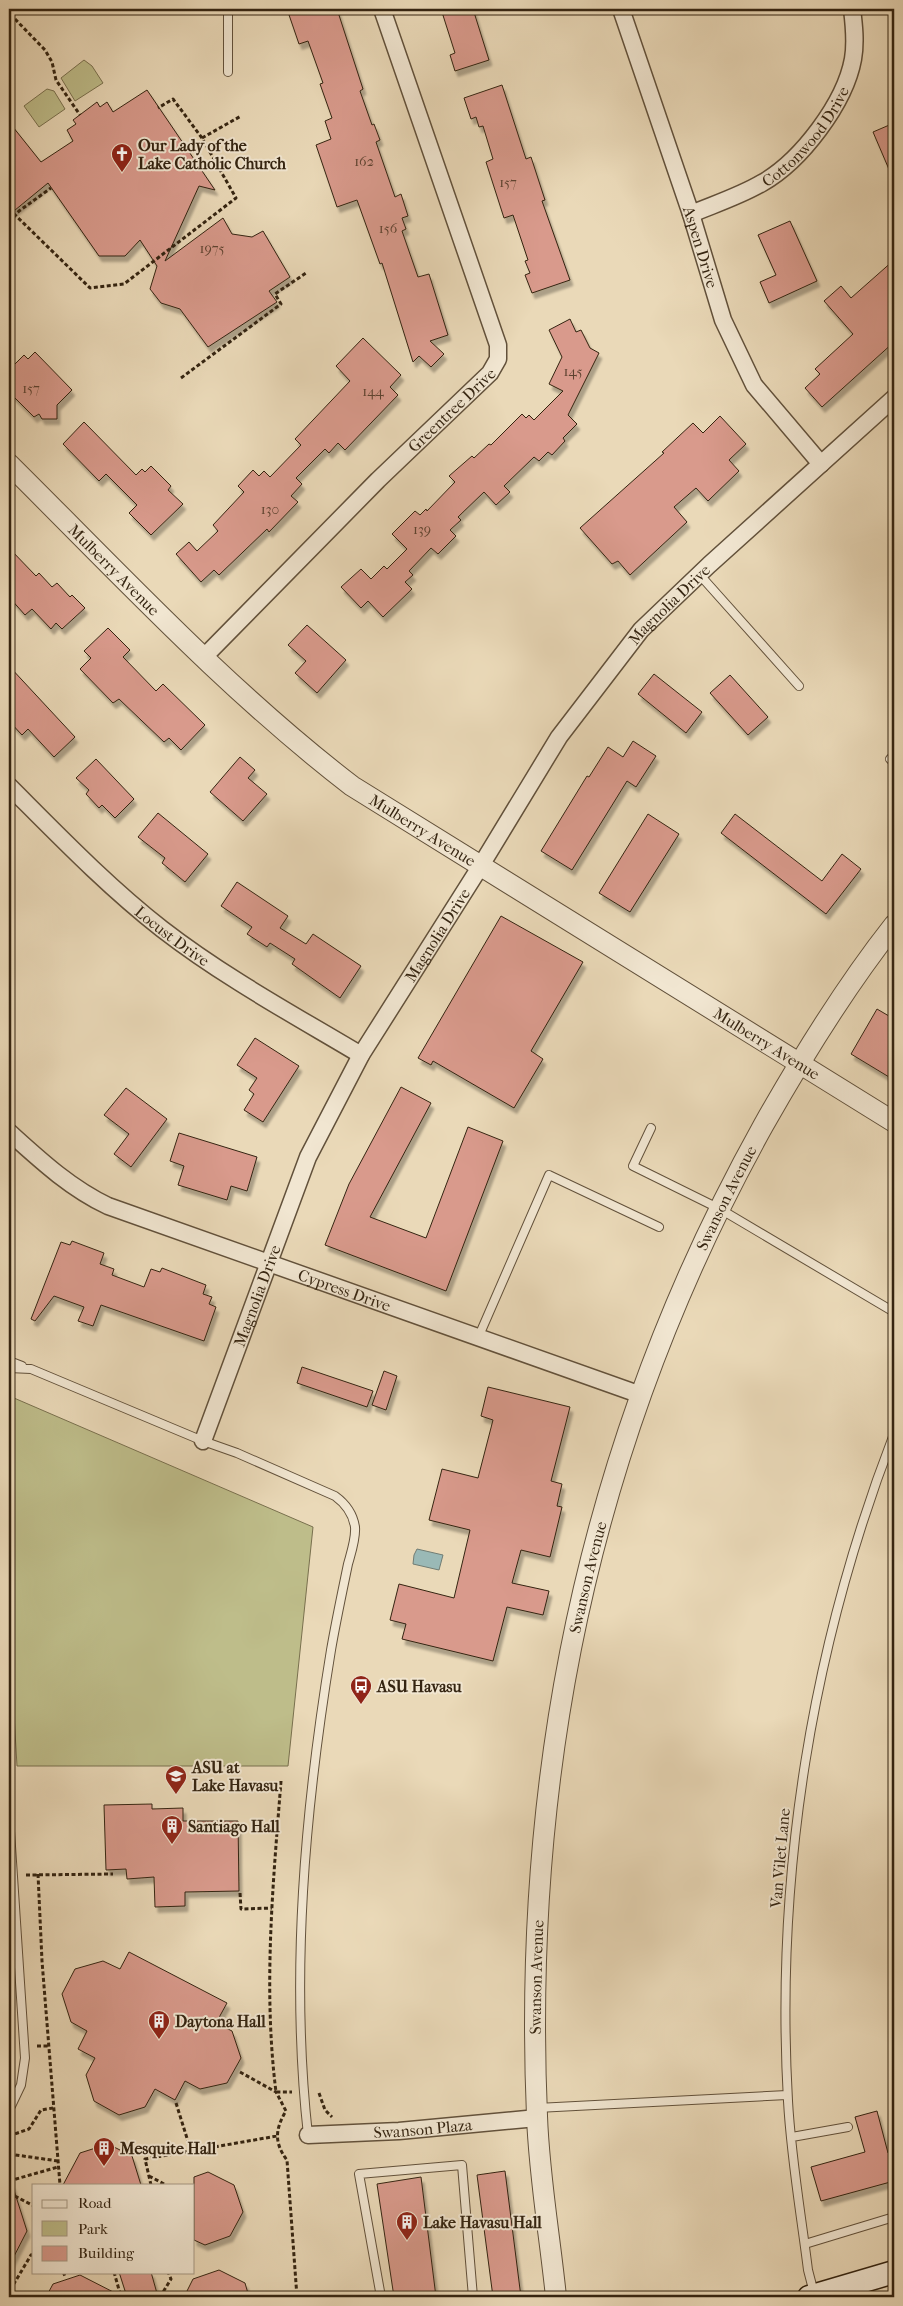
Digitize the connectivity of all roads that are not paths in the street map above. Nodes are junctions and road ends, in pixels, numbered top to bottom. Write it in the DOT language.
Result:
graph roads {
  1 [pos="228,9"];
  2 [pos="382,9"];
  3 [pos="621,9"];
  4 [pos="852,9"];
  5 [pos="228,72"];
  6 [pos="692,214"];
  7 [pos="894,398"];
  8 [pos="9,464"];
  9 [pos="821,464"];
  10 [pos="699,574"];
  11 [pos="204,656"];
  12 [pos="799,686"];
  13 [pos="894,756"];
  14 [pos="894,763"];
  15 [pos="9,786"];
  16 [pos="480,867"];
  17 [pos="894,927"];
  18 [pos="361,1055"];
  19 [pos="800,1064"];
  20 [pos="894,1122"];
  21 [pos="651,1128"];
  22 [pos="9,1132"];
  23 [pos="720,1209"];
  24 [pos="659,1228"];
  25 [pos="270,1263"];
  26 [pos="894,1312"];
  27 [pos="478,1338"];
  28 [pos="9,1361"];
  29 [pos="9,1368"];
  30 [pos="31,1370"];
  31 [pos="641,1395"];
  32 [pos="894,1434"];
  33 [pos="203,1441"];
  34 [pos="9,1816"];
  35 [pos="788,2095"];
  36 [pos="11,2106"];
  37 [pos="537,2113"];
  38 [pos="848,2126"];
  39 [pos="308,2135"];
  40 [pos="792,2137"];
  41 [pos="894,2219"];
  42 [pos="805,2244"];
  43 [pos="894,2272"];
  44 [pos="381,2297"];
  45 [pos="473,2297"];
  46 [pos="556,2297"];
  47 [pos="813,2297"];
  1 -- 5 [label="lane"];
  2 -- 11 [label="street, Greentree Drive"];
  3 -- 6 [label="street, Aspen Drive"];
  4 -- 6 [label="street, Cottonwood Drive"];
  6 -- 9 [label="street, Aspen Drive"];
  7 -- 9 [label="street, Magnolia Drive"];
  8 -- 11 [label="street, Mulberry Avenue"];
  9 -- 10 [label="street, Magnolia Drive"];
  10 -- 12 [label="lane"];
  10 -- 16 [label="street, Magnolia Drive"];
  11 -- 16 [label="street, Mulberry Avenue"];
  13 -- 14 [label="lane"];
  15 -- 18 [label="street, Locust Drive"];
  16 -- 18 [label="street, Magnolia Drive"];
  16 -- 19 [label="street, Mulberry Avenue"];
  17 -- 19 [label="street, Swanson Avenue"];
  18 -- 25 [label="street, Magnolia Drive"];
  19 -- 20 [label="street, Mulberry Avenue"];
  19 -- 23 [label="street, Swanson Avenue"];
  21 -- 23 [label="lane"];
  22 -- 25 [label="street, Cypress Drive"];
  23 -- 26 [label="lane"];
  23 -- 31 [label="street, Swanson Avenue"];
  24 -- 27 [label="lane"];
  25 -- 27 [label="street, Cypress Drive"];
  25 -- 33 [label="street, Magnolia Drive"];
  27 -- 31 [label="street, Cypress Drive"];
  28 -- 30 [label="lane"];
  29 -- 30 [label="lane"];
  30 -- 33 [label="lane"];
  31 -- 37 [label="street, Swanson Avenue"];
  32 -- 35 [label="lane, Van Vilet Lane"];
  33 -- 39 [label="lane"];
  34 -- 36 [label="lane"];
  35 -- 37 [label="lane"];
  35 -- 40 [label="lane, Van Vilet Lane"];
  37 -- 39 [label="street, Swanson Plaza"];
  37 -- 46 [label="street, Swanson Avenue"];
  38 -- 40 [label="lane"];
  40 -- 42 [label="lane, Van Vilet Lane"];
  41 -- 42 [label="lane"];
  42 -- 47 [label="lane, Van Vilet Lane"];
  43 -- 47 [label="main road"];
  44 -- 45 [label="lane"];
}
